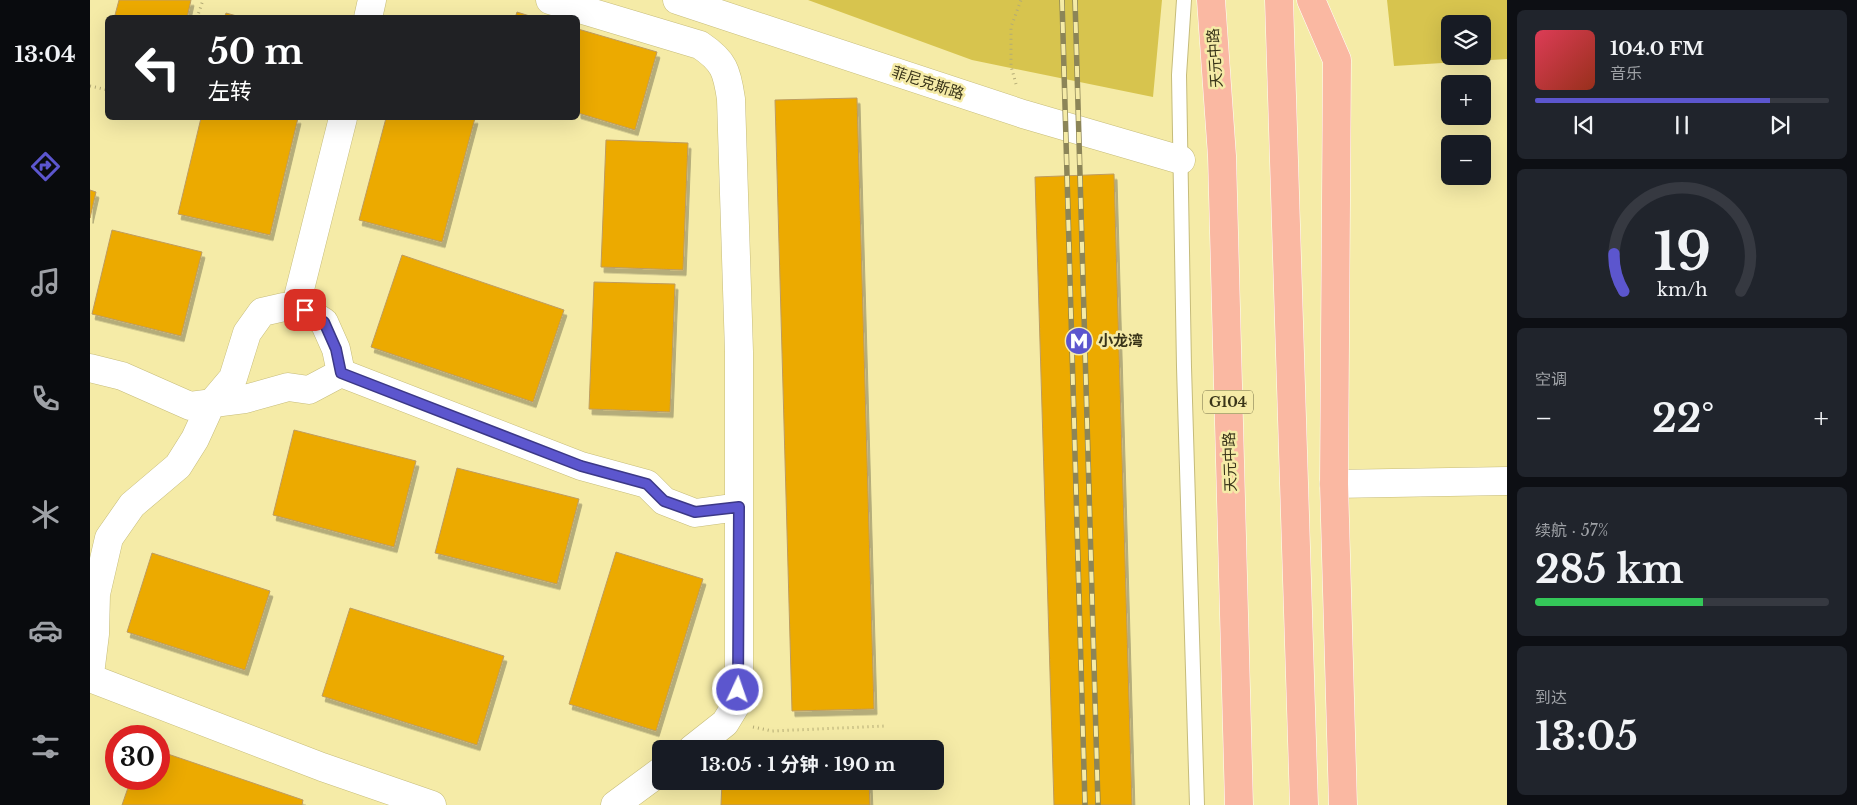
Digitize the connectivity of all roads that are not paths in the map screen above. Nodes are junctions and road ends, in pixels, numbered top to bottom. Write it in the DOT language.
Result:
graph roads {
  1 [pos="372,0"];
  2 [pos="550,0"];
  3 [pos="677,0"];
  4 [pos="1184,0"];
  5 [pos="1211,0"];
  6 [pos="1279,0"];
  7 [pos="1311,0"];
  8 [pos="369,15"];
  9 [pos="342,120"];
  10 [pos="1182,160"];
  11 [pos="295,309"];
  12 [pos="90,368"];
  13 [pos="341,373"];
  14 [pos="211,404"];
  15 [pos="1507,481"];
  16 [pos="1334,484"];
  17 [pos="739,507"];
  18 [pos="90,674"];
  19 [pos="90,678"];
  20 [pos="703,740"];
  21 [pos="652,778"];
  22 [pos="432,805"];
  23 [pos="615,805"];
  24 [pos="1197,805"];
  25 [pos="1239,805"];
  26 [pos="1304,805"];
  27 [pos="1344,805"];
  1 -- 8 [label="street"];
  2 -- 17 [label="street"];
  3 -- 10 [label="street, 菲尼克斯路"];
  4 -- 10 [label="lane"];
  5 -- 25 [label="highway, 天元中路 / G104"];
  6 -- 26 [label="highway"];
  7 -- 16 [label="highway"];
  9 -- 11 [label="street"];
  10 -- 24 [label="lane"];
  11 -- 13 [label="street"];
  11 -- 14 [label="street"];
  12 -- 14 [label="street"];
  13 -- 14 [label="street"];
  13 -- 17 [label="street"];
  14 -- 18 [label="street"];
  15 -- 16 [label="street"];
  16 -- 27 [label="highway"];
  17 -- 20 [label="street"];
  19 -- 22 [label="street"];
  21 -- 23 [label="street"];
}
